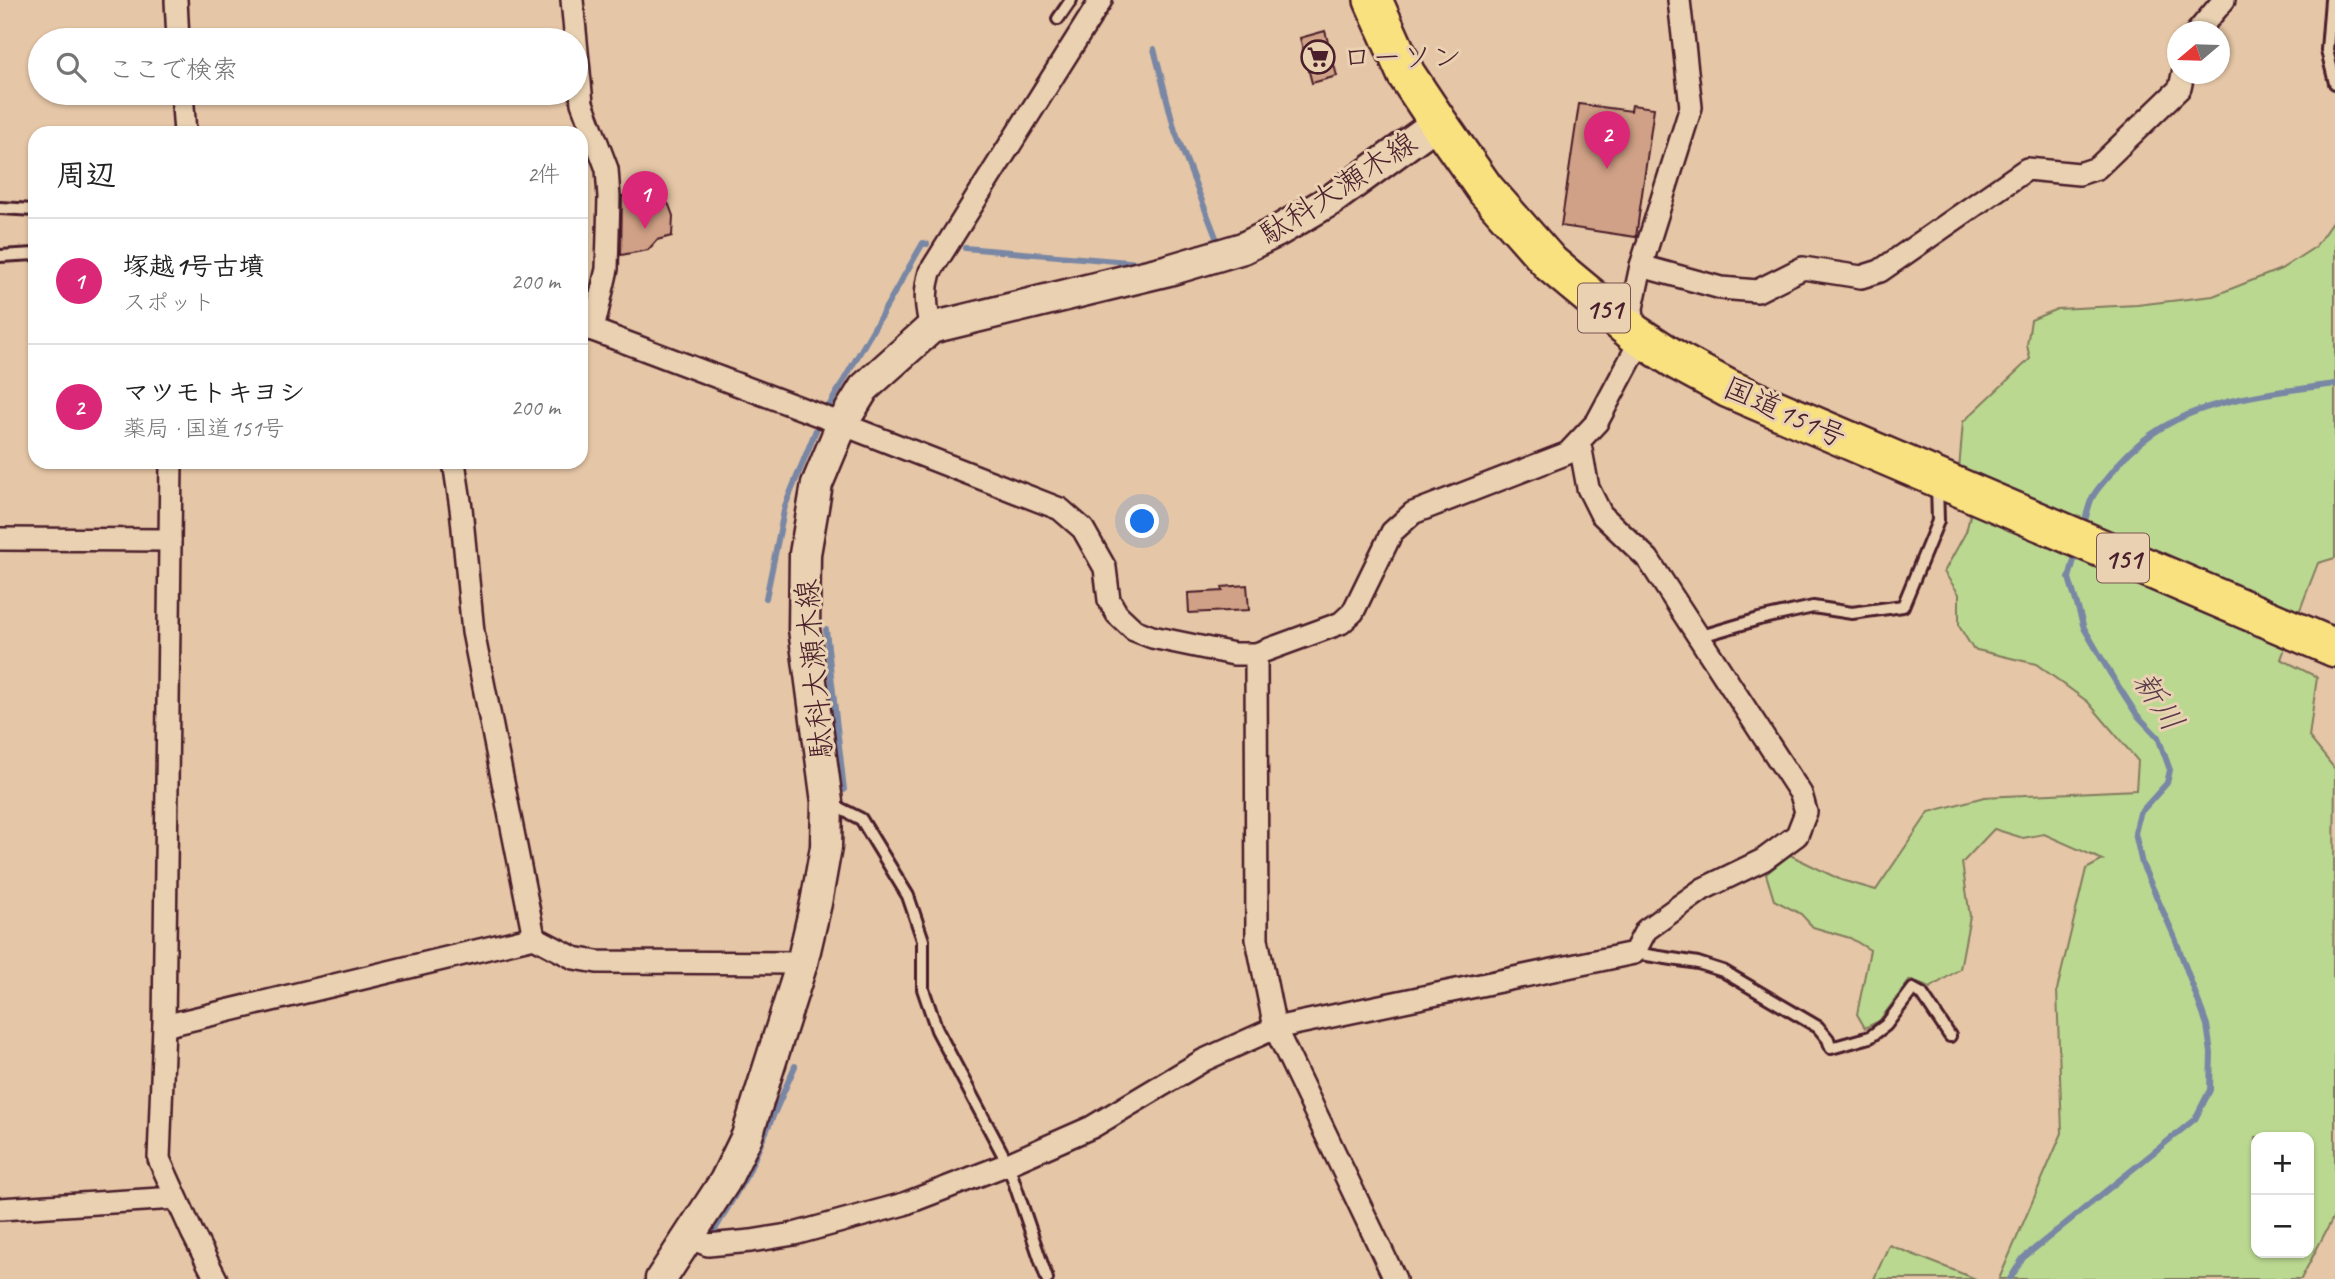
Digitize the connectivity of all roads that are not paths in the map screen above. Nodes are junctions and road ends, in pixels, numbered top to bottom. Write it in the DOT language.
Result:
graph roads {
  1 [pos="176,0"];
  2 [pos="572,0"];
  3 [pos="1071,0"];
  4 [pos="1101,0"];
  5 [pos="1373,0"];
  6 [pos="1679,0"];
  7 [pos="2224,0"];
  8 [pos="2331,0"];
  9 [pos="1058,19"];
  10 [pos="2206,21"];
  11 [pos="177,28"];
  12 [pos="575,28"];
  13 [pos="2335,83"];
  14 [pos="2181,84"];
  15 [pos="183,105"];
  16 [pos="583,105"];
  17 [pos="1438,122"];
  18 [pos="184,126"];
  19 [pos="0,208"];
  20 [pos="28,210"];
  21 [pos="28,254"];
  22 [pos="0,256"];
  23 [pos="1641,266"];
  24 [pos="588,326"];
  25 [pos="931,328"];
  26 [pos="588,329"];
  27 [pos="1634,332"];
  28 [pos="842,424"];
  29 [pos="1577,445"];
  30 [pos="171,469"];
  31 [pos="455,469"];
  32 [pos="1942,481"];
  33 [pos="0,539"];
  34 [pos="170,540"];
  35 [pos="1698,637"];
  36 [pos="2335,648"];
  37 [pos="1256,654"];
  38 [pos="827,802"];
  39 [pos="534,937"];
  40 [pos="1634,953"];
  41 [pos="802,963"];
  42 [pos="164,1026"];
  43 [pos="1275,1028"];
  44 [pos="1950,1036"];
  45 [pos="1008,1164"];
  46 [pos="176,1198"];
  47 [pos="0,1209"];
  48 [pos="688,1237"];
  49 [pos="216,1279"];
  50 [pos="661,1279"];
  51 [pos="1047,1279"];
  52 [pos="1395,1279"];
  1 -- 11 [label="street"];
  2 -- 12 [label="street"];
  3 -- 9 [label="lane"];
  4 -- 25 [label="street"];
  5 -- 17 [label="highway, 国道151号 / 151"];
  6 -- 23 [label="street"];
  7 -- 10 [label="street"];
  8 -- 13 [label="lane"];
  14 -- 23 [label="street"];
  15 -- 18 [label="street"];
  16 -- 24 [label="street"];
  17 -- 25 [label="main road, 駄科大瀬木線"];
  17 -- 27 [label="highway, 国道151号 / 151"];
  19 -- 20 [label="lane"];
  21 -- 22 [label="lane"];
  23 -- 27 [label="street"];
  25 -- 28 [label="main road, 駄科大瀬木線"];
  26 -- 28 [label="street"];
  27 -- 29 [label="street"];
  27 -- 32 [label="highway, 国道151号 / 151"];
  28 -- 37 [label="street"];
  28 -- 38 [label="main road, 駄科大瀬木線"];
  29 -- 35 [label="street"];
  29 -- 37 [label="street"];
  30 -- 34 [label="street"];
  31 -- 39 [label="street"];
  32 -- 35 [label="lane"];
  32 -- 36 [label="highway, 国道151号 / 151"];
  33 -- 34 [label="street"];
  34 -- 42 [label="street"];
  35 -- 40 [label="street"];
  37 -- 43 [label="street"];
  38 -- 41 [label="main road, 駄科大瀬木線"];
  38 -- 45 [label="lane"];
  39 -- 41 [label="street"];
  39 -- 42 [label="street"];
  40 -- 43 [label="street"];
  40 -- 44 [label="lane"];
  41 -- 48 [label="main road, 駄科大瀬木線"];
  42 -- 46 [label="street"];
  43 -- 45 [label="street"];
  43 -- 52 [label="street"];
  45 -- 48 [label="street"];
  45 -- 51 [label="lane"];
  46 -- 47 [label="street"];
  46 -- 49 [label="street"];
  48 -- 50 [label="main road, 駄科大瀬木線"];
}
